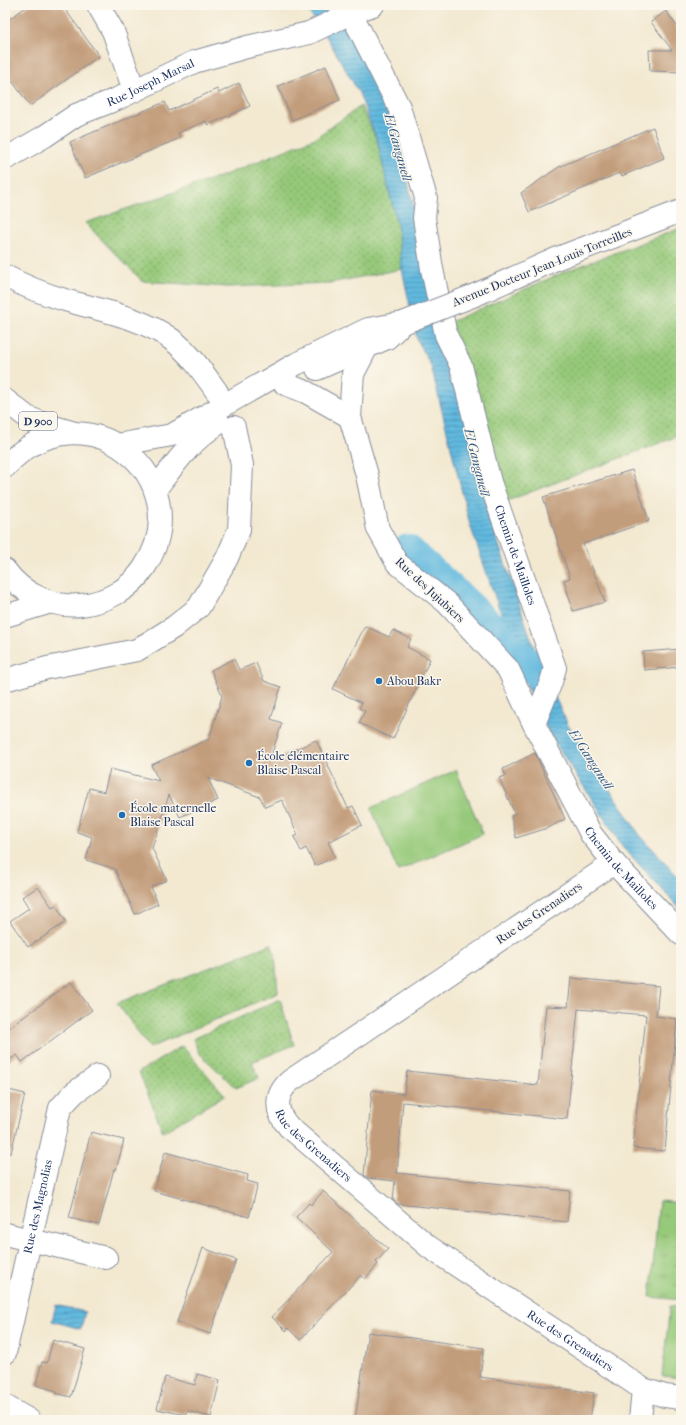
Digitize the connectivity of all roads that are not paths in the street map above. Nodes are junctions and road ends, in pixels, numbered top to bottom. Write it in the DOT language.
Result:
graph roads {
  1 [pos="98,5"];
  2 [pos="373,5"];
  3 [pos="347,11"];
  4 [pos="134,90"];
  5 [pos="5,153"];
  6 [pos="681,211"];
  7 [pos="5,276"];
  8 [pos="403,323"];
  9 [pos="367,347"];
  10 [pos="285,384"];
  11 [pos="217,392"];
  12 [pos="5,400"];
  13 [pos="350,417"];
  14 [pos="200,427"];
  15 [pos="234,427"];
  16 [pos="75,433"];
  17 [pos="117,445"];
  18 [pos="5,467"];
  19 [pos="155,490"];
  20 [pos="5,570"];
  21 [pos="51,602"];
  22 [pos="5,616"];
  23 [pos="5,680"];
  24 [pos="536,719"];
  25 [pos="614,863"];
  26 [pos="678,926"];
  27 [pos="98,1076"];
  28 [pos="5,1234"];
  29 [pos="30,1241"];
  30 [pos="106,1258"];
  31 [pos="5,1353"];
  32 [pos="644,1389"];
  33 [pos="681,1398"];
  34 [pos="5,1406"];
  35 [pos="29,1420"];
  36 [pos="640,1420"];
  1 -- 4 [label="main road"];
  2 -- 3 [label="main road, Rue Joseph Marsal"];
  3 -- 4 [label="main road, Rue Joseph Marsal"];
  3 -- 24 [label="main road, Chemin de Mailloles"];
  4 -- 5 [label="main road, Rue Joseph Marsal"];
  6 -- 8 [label="main road, Avenue Docteur Jean-Louis Torreilles, bridge"];
  7 -- 11 [label="main road"];
  8 -- 9 [label="main road, Avenue Docteur Jean-Louis Torreilles"];
  8 -- 14 [label="main road, Avenue Docteur Jean-Louis Torreilles"];
  9 -- 10 [label="main road, Avenue Docteur Jean-Louis Torreilles"];
  9 -- 13 [label="main road"];
  10 -- 13 [label="main road"];
  10 -- 14 [label="main road, Avenue Docteur Jean-Louis Torreilles"];
  12 -- 16 [label="main road, D 900"];
  13 -- 24 [label="main road, Rue des Jujubiers"];
  14 -- 17 [label="main road"];
  14 -- 19 [label="main road"];
  15 -- 23 [label="main road"];
  16 -- 17 [label="main road"];
  16 -- 18 [label="main road"];
  17 -- 19 [label="main road"];
  19 -- 21 [label="main road"];
  20 -- 21 [label="main road"];
  21 -- 22 [label="main road"];
  24 -- 25 [label="main road, Chemin de Mailloles"];
  25 -- 26 [label="main road, Chemin de Mailloles"];
  25 -- 32 [label="main road, Rue des Grenadiers"];
  27 -- 29 [label="main road, Rue des Magnolias"];
  28 -- 29 [label="main road"];
  29 -- 30 [label="main road"];
  29 -- 31 [label="main road, Rue des Magnolias"];
  32 -- 33 [label="main road, Rue des Grenadiers"];
  32 -- 36 [label="main road"];
  34 -- 35 [label="main road"];
}
